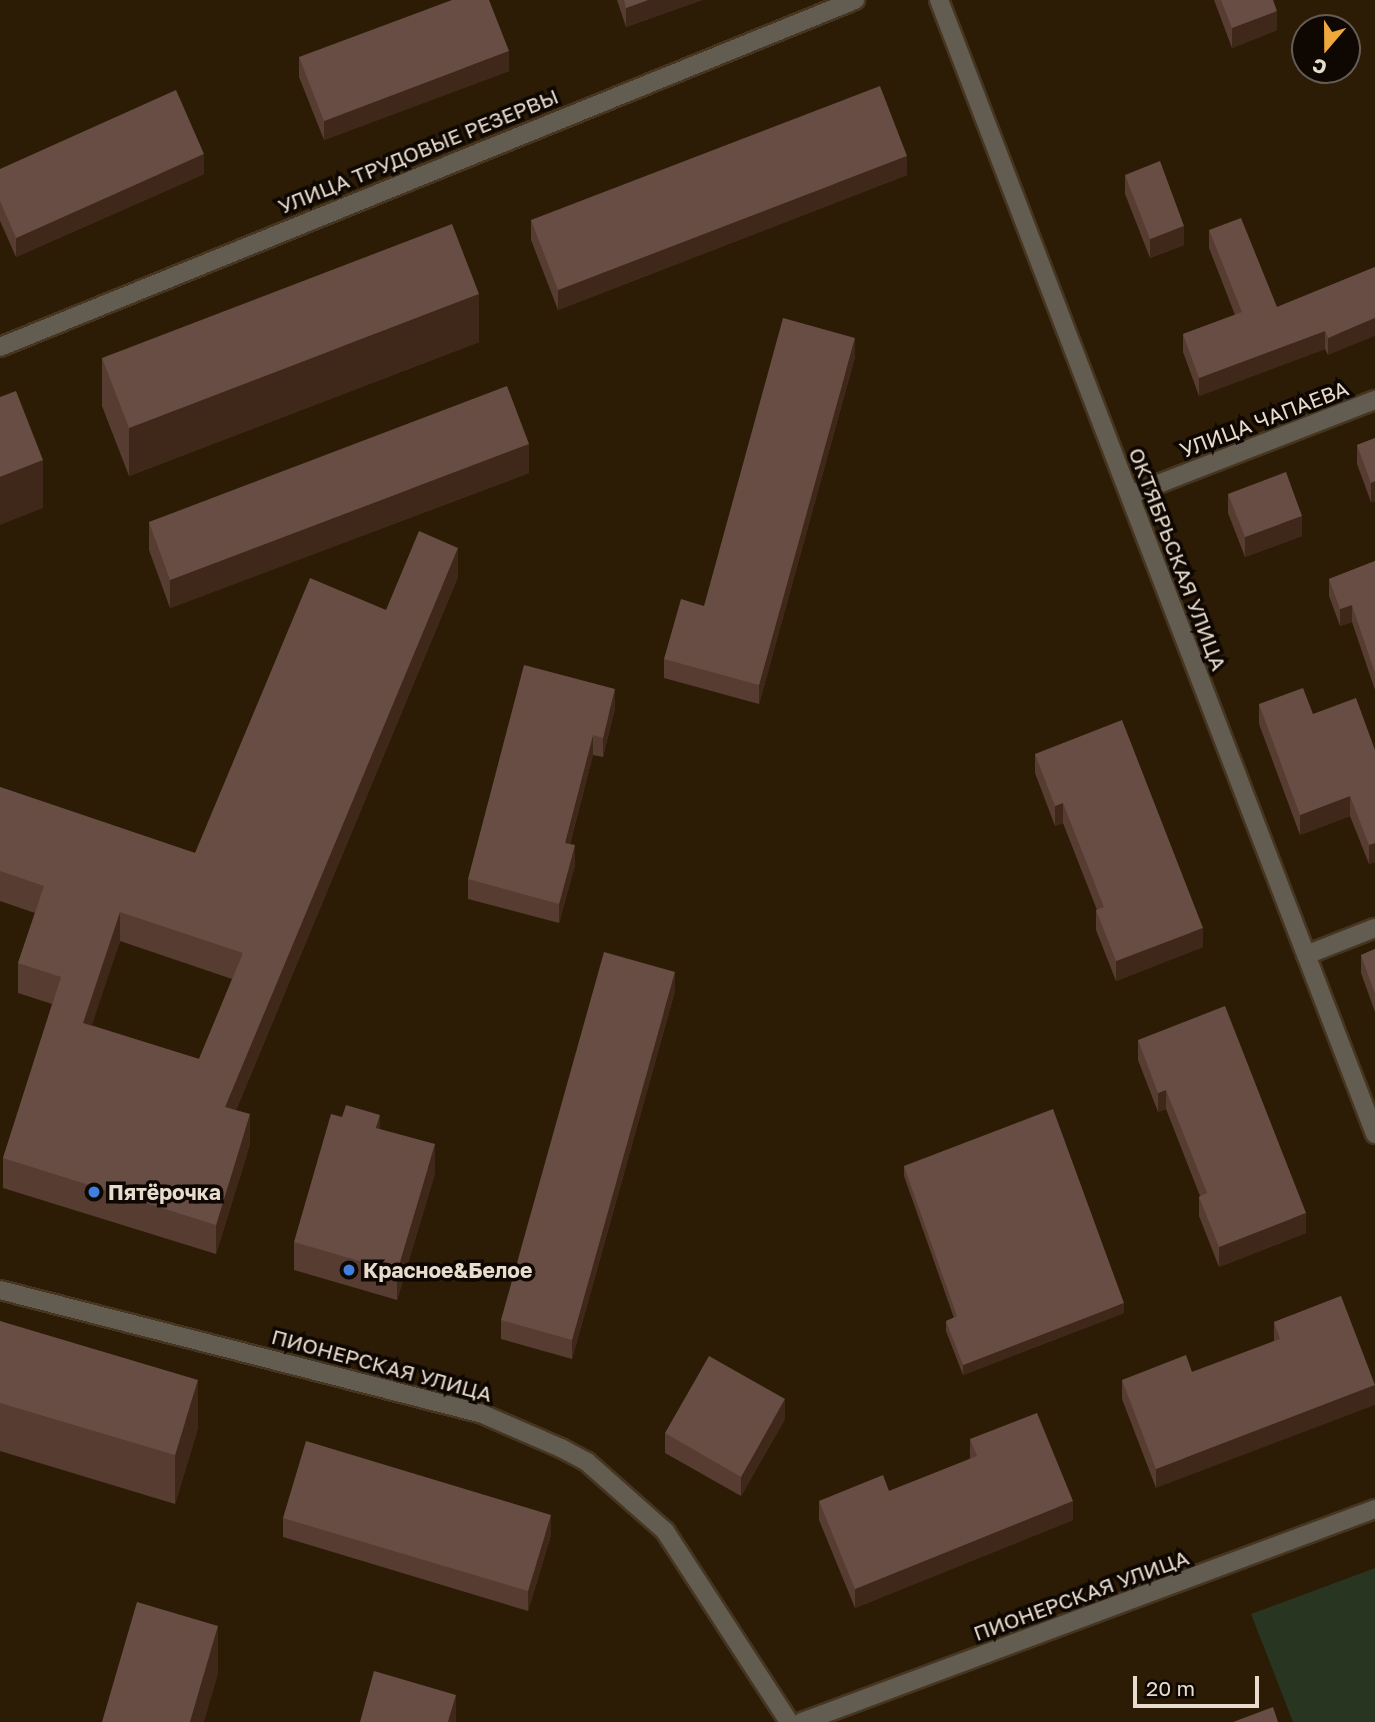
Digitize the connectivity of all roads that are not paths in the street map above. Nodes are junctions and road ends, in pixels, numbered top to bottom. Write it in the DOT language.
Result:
graph roads {
  1 [pos="855,0"];
  2 [pos="939,0"];
  3 [pos="0,348"];
  4 [pos="1375,400"];
  5 [pos="1130,495"];
  6 [pos="1375,928"];
  7 [pos="1306,954"];
  8 [pos="1375,1134"];
  9 [pos="0,1290"];
  10 [pos="1375,1509"];
  11 [pos="789,1722"];
  12 [pos="802,1722"];
  1 -- 3 [label="street, УЛИЦА ТРУДОВЫЕ РЕЗЕРВЫ"];
  2 -- 5 [label="street, ОКТЯБРЬСКАЯ УЛИЦА"];
  4 -- 5 [label="street, УЛИЦА ЧАПАЕВА"];
  5 -- 7 [label="street, ОКТЯБРЬСКАЯ УЛИЦА"];
  6 -- 7 [label="street"];
  7 -- 8 [label="street, ОКТЯБРЬСКАЯ УЛИЦА"];
  9 -- 11 [label="street, ПИОНЕРСКАЯ УЛИЦА"];
  10 -- 12 [label="street, ПИОНЕРСКАЯ УЛИЦА"];
}
